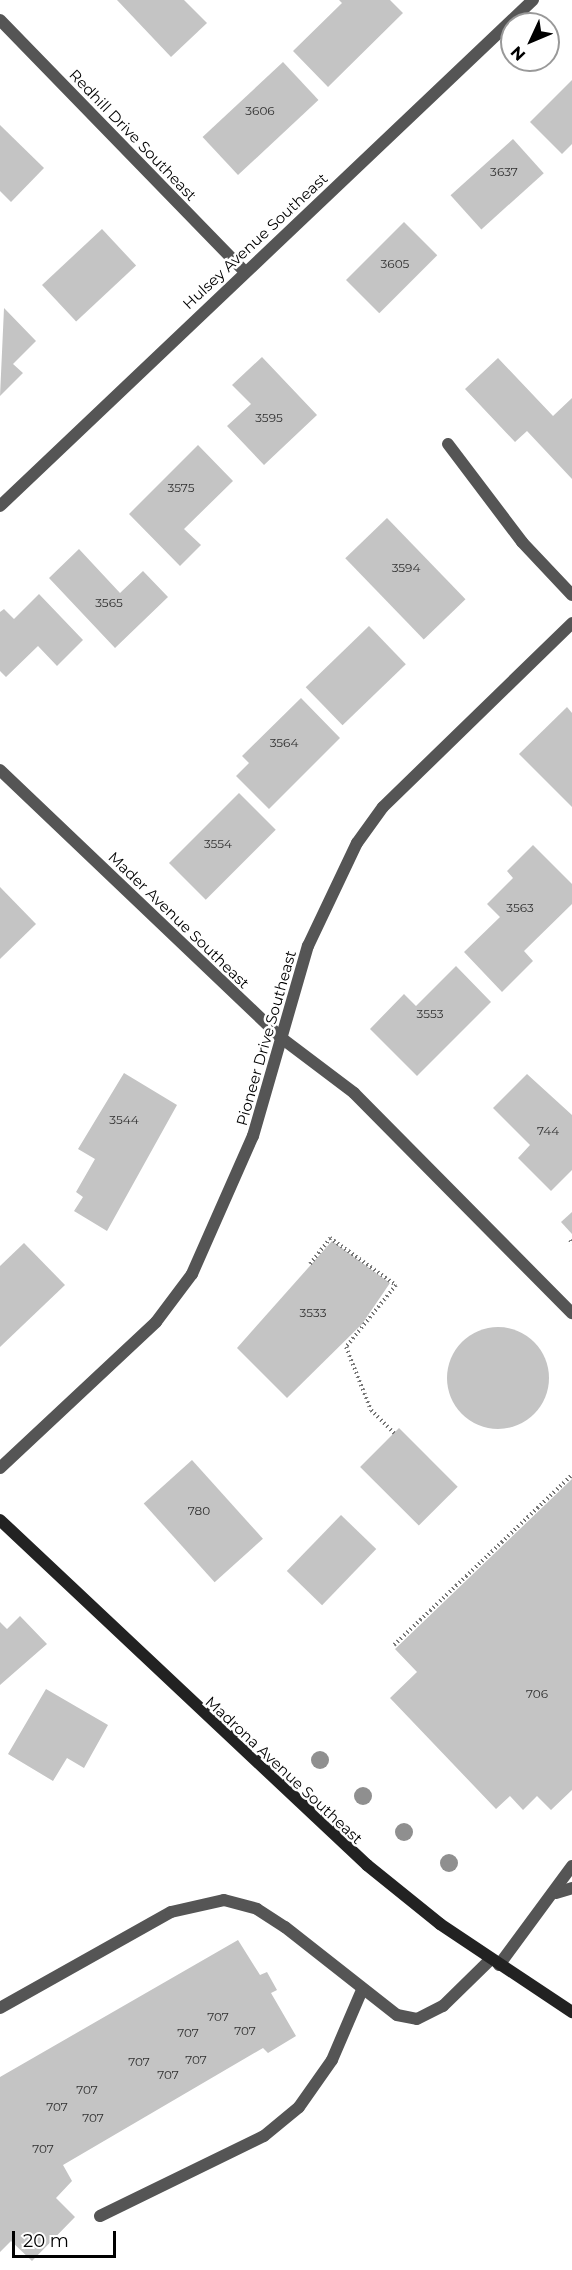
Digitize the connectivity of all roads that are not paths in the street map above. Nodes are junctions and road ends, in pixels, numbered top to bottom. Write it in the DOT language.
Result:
graph roads {
  1 [pos="533,0"];
  2 [pos="0,20"];
  3 [pos="244,271"];
  4 [pos="448,444"];
  5 [pos="0,506"];
  6 [pos="572,595"];
  7 [pos="572,623"];
  8 [pos="0,770"];
  9 [pos="284,1040"];
  10 [pos="572,1313"];
  11 [pos="0,1467"];
  12 [pos="0,1520"];
  13 [pos="572,1866"];
  14 [pos="572,1888"];
  15 [pos="556,1893"];
  16 [pos="495,1962"];
  17 [pos="362,1990"];
  18 [pos="0,2008"];
  19 [pos="572,2012"];
  20 [pos="100,2216"];
  1 -- 3 [label="street, Hulsey Avenue Southeast"];
  2 -- 3 [label="street, Redhill Drive Southeast"];
  3 -- 5 [label="street, Hulsey Avenue Southeast"];
  4 -- 6 [label="street"];
  7 -- 9 [label="street, Pioneer Drive Southeast"];
  8 -- 9 [label="street, Mader Avenue Southeast"];
  9 -- 10 [label="street, Mader Avenue Southeast"];
  9 -- 11 [label="street, Pioneer Drive Southeast"];
  12 -- 16 [label="main road, Madrona Avenue Southeast"];
  13 -- 15 [label="street"];
  14 -- 15 [label="street"];
  15 -- 16 [label="street"];
  16 -- 17 [label="street"];
  16 -- 19 [label="main road, Madrona Avenue Southeast"];
  17 -- 18 [label="street"];
  17 -- 20 [label="street"];
}
